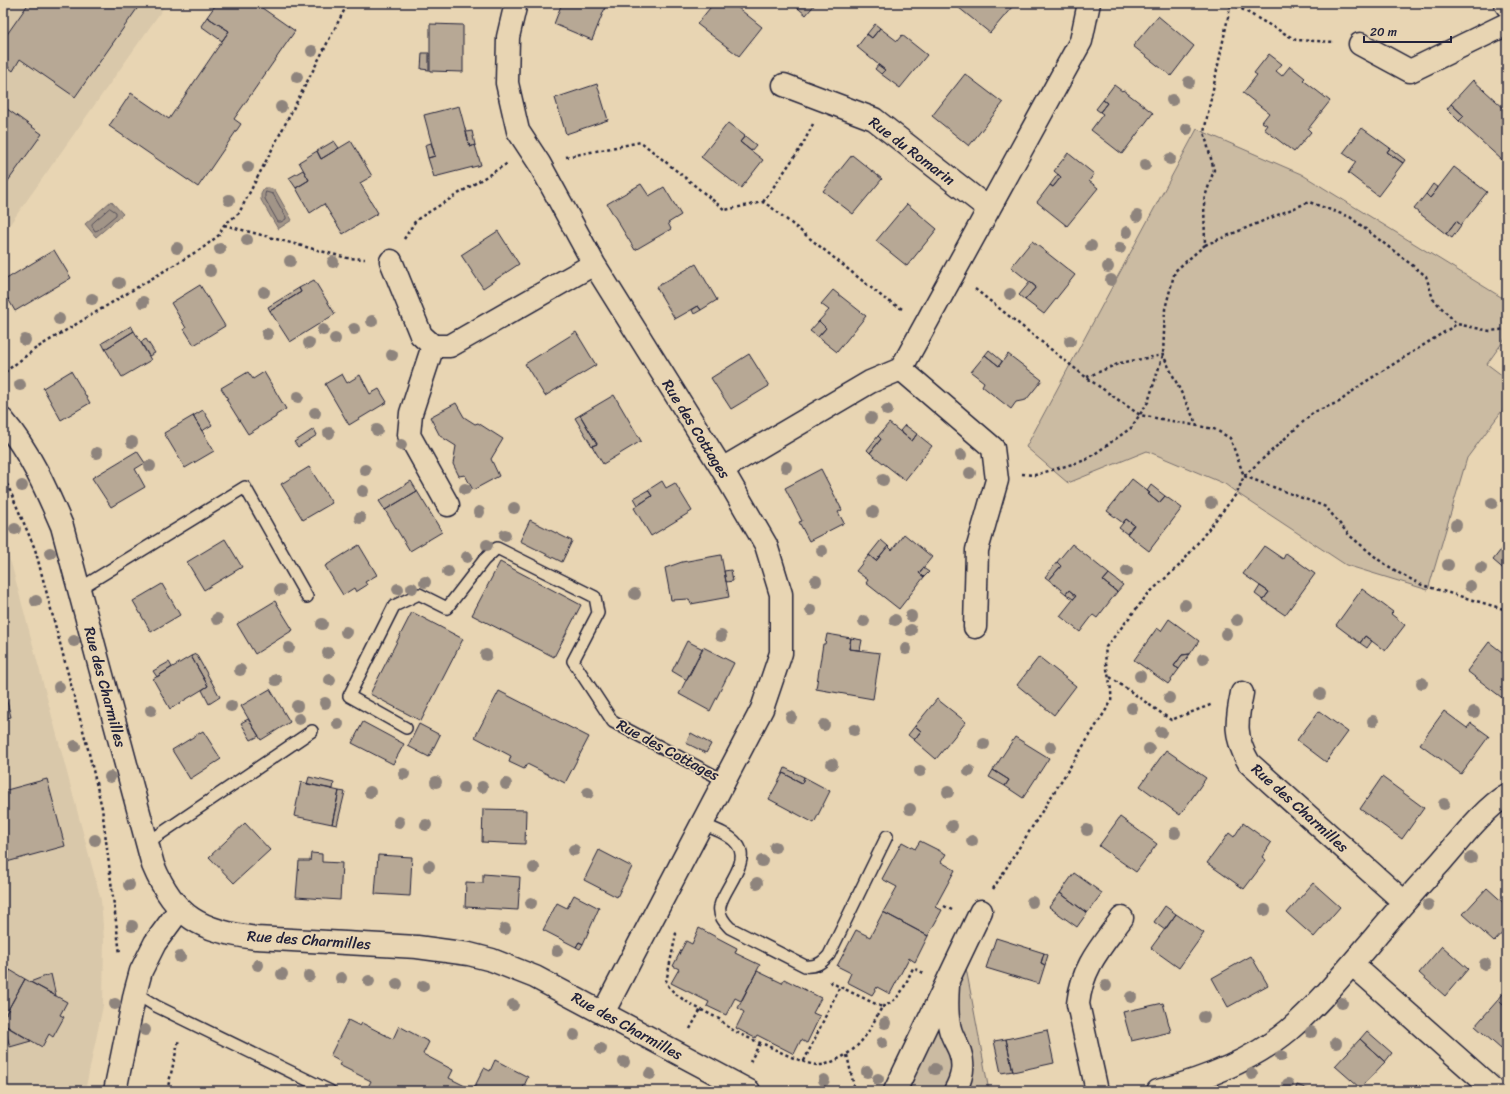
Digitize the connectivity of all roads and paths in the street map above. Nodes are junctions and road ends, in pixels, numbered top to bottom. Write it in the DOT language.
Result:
graph roads {
  1 [pos="348,3"];
  2 [pos="516,3"];
  3 [pos="1089,3"];
  4 [pos="1231,3"];
  5 [pos="1505,3"];
  6 [pos="1507,6"];
  7 [pos="1507,24"];
  8 [pos="1360,44"];
  9 [pos="784,85"];
  10 [pos="825,101"];
  11 [pos="539,163"];
  12 [pos="763,202"];
  13 [pos="989,209"];
  14 [pos="224,225"];
  15 [pos="1206,245"];
  16 [pos="391,261"];
  17 [pos="594,264"];
  18 [pos="954,273"];
  19 [pos="927,323"];
  20 [pos="1457,324"];
  21 [pos="1507,329"];
  22 [pos="433,346"];
  23 [pos="1163,355"];
  24 [pos="901,369"];
  25 [pos="5,372"];
  26 [pos="1087,378"];
  27 [pos="1140,415"];
  28 [pos="3,420"];
  29 [pos="1198,427"];
  30 [pos="722,469"];
  31 [pos="996,471"];
  32 [pos="1244,476"];
  33 [pos="3,479"];
  34 [pos="448,506"];
  35 [pos="79,589"];
  36 [pos="307,597"];
  37 [pos="1507,610"];
  38 [pos="975,626"];
  39 [pos="1110,677"];
  40 [pos="1242,694"];
  41 [pos="406,728"];
  42 [pos="312,730"];
  43 [pos="725,781"];
  44 [pos="1507,795"];
  45 [pos="702,824"];
  46 [pos="887,836"];
  47 [pos="148,843"];
  48 [pos="1404,902"];
  49 [pos="180,909"];
  50 [pos="981,911"];
  51 [pos="1122,918"];
  52 [pos="671,931"];
  53 [pos="821,963"];
  54 [pos="1352,964"];
  55 [pos="141,971"];
  56 [pos="947,980"];
  57 [pos="840,986"];
  58 [pos="135,993"];
  59 [pos="882,1007"];
  60 [pos="701,1009"];
  61 [pos="603,1013"];
  62 [pos="183,1019"];
  63 [pos="688,1033"];
  64 [pos="760,1043"];
  65 [pos="847,1055"];
  66 [pos="804,1061"];
  67 [pos="749,1064"];
  68 [pos="115,1091"];
  69 [pos="167,1091"];
  70 [pos="330,1091"];
  71 [pos="749,1091"];
  72 [pos="855,1091"];
  73 [pos="895,1091"];
  74 [pos="955,1091"];
  75 [pos="1097,1091"];
  76 [pos="1158,1091"];
  77 [pos="1495,1091"];
  1 -- 14 [label="path"];
  2 -- 11 [label="street, Rue des Cottages"];
  3 -- 13 [label="street"];
  4 -- 8 [label="path"];
  4 -- 15 [label="path"];
  5 -- 6 [label="street"];
  7 -- 8 [label="street"];
  9 -- 10 [label="street, Rue du Romarin"];
  10 -- 12 [label="path"];
  10 -- 13 [label="street, Rue du Romarin"];
  11 -- 12 [label="path"];
  11 -- 16 [label="path"];
  11 -- 17 [label="street, Rue des Cottages"];
  12 -- 19 [label="path"];
  13 -- 18 [label="street"];
  14 -- 16 [label="path"];
  14 -- 25 [label="path"];
  15 -- 20 [label="path"];
  15 -- 23 [label="path"];
  16 -- 22 [label="street"];
  17 -- 22 [label="street"];
  17 -- 30 [label="street, Rue des Cottages"];
  18 -- 19 [label="street"];
  18 -- 26 [label="path"];
  19 -- 24 [label="street"];
  20 -- 21 [label="path"];
  20 -- 32 [label="path"];
  22 -- 34 [label="street"];
  23 -- 26 [label="path"];
  23 -- 27 [label="path"];
  23 -- 29 [label="path"];
  24 -- 30 [label="street"];
  24 -- 31 [label="street"];
  26 -- 27 [label="path"];
  27 -- 29 [label="path"];
  27 -- 31 [label="path"];
  28 -- 35 [label="street, Rue des Charmilles"];
  29 -- 32 [label="path"];
  30 -- 43 [label="street, Rue des Cottages"];
  31 -- 38 [label="street"];
  32 -- 37 [label="path"];
  32 -- 39 [label="path"];
  33 -- 55 [label="path"];
  35 -- 36 [label="lane"];
  35 -- 47 [label="street, Rue des Charmilles"];
  39 -- 40 [label="path"];
  39 -- 50 [label="path"];
  40 -- 48 [label="street, Rue des Charmilles"];
  41 -- 43 [label="lane, Rue des Cottages"];
  42 -- 47 [label="lane"];
  43 -- 45 [label="street, Rue des Cottages"];
  44 -- 48 [label="street"];
  45 -- 53 [label="lane"];
  45 -- 61 [label="street, Rue des Cottages"];
  46 -- 53 [label="lane"];
  47 -- 49 [label="street, Rue des Charmilles"];
  48 -- 54 [label="street"];
  49 -- 55 [label="street"];
  49 -- 61 [label="street, Rue des Charmilles"];
  50 -- 56 [label="street"];
  51 -- 75 [label="street"];
  52 -- 60 [label="path"];
  53 -- 57 [label="path"];
  54 -- 76 [label="street"];
  54 -- 77 [label="street"];
  55 -- 58 [label="street"];
  56 -- 59 [label="path"];
  56 -- 73 [label="street"];
  56 -- 74 [label="street"];
  57 -- 59 [label="path"];
  57 -- 66 [label="path"];
  58 -- 62 [label="lane"];
  58 -- 68 [label="street"];
  59 -- 65 [label="path"];
  60 -- 63 [label="path"];
  60 -- 64 [label="path"];
  61 -- 71 [label="street, Rue des Charmilles"];
  62 -- 69 [label="path"];
  62 -- 70 [label="lane"];
  64 -- 66 [label="path"];
  64 -- 67 [label="path"];
  65 -- 66 [label="path"];
  65 -- 72 [label="path"];
}
